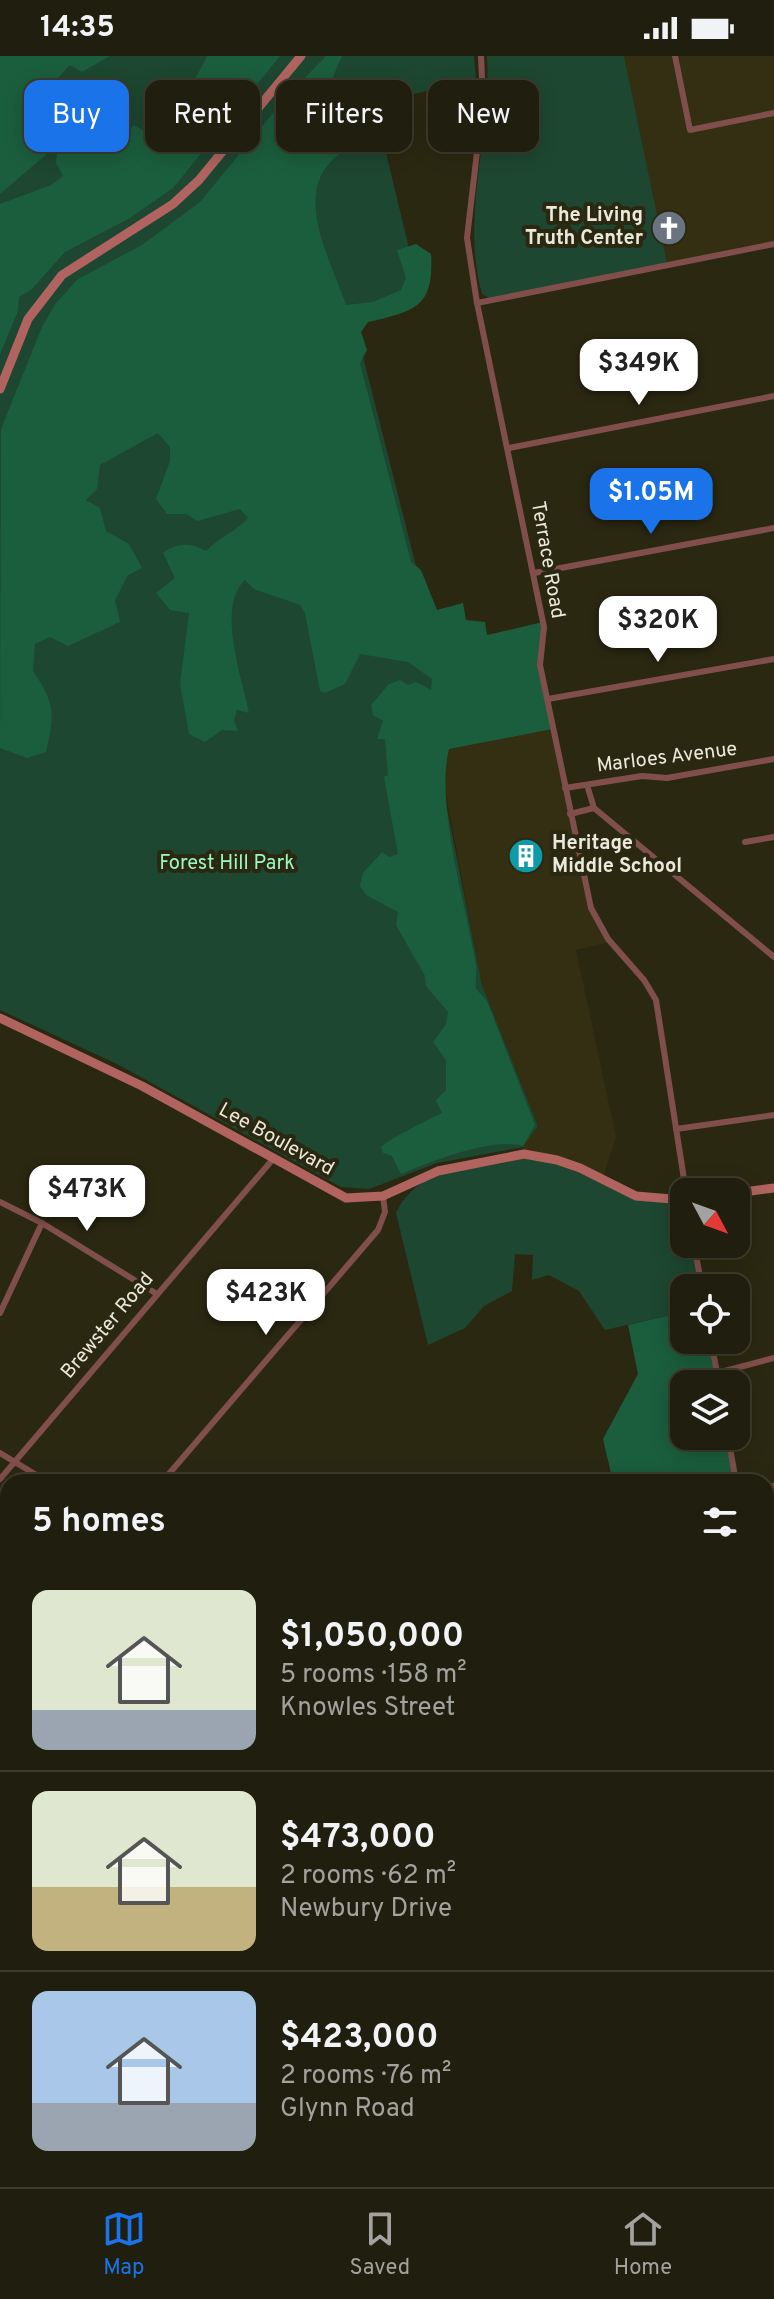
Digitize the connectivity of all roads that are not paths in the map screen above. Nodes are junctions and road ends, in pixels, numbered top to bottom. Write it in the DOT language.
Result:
graph roads {
  1 [pos="301,56"];
  2 [pos="481,56"];
  3 [pos="675,56"];
  4 [pos="774,113"];
  5 [pos="774,244"];
  6 [pos="477,303"];
  7 [pos="0,389"];
  8 [pos="774,396"];
  9 [pos="509,448"];
  10 [pos="774,528"];
  11 [pos="534,573"];
  12 [pos="774,659"];
  13 [pos="548,699"];
  14 [pos="774,759"];
  15 [pos="587,785"];
  16 [pos="565,788"];
  17 [pos="594,808"];
  18 [pos="570,814"];
  19 [pos="774,837"];
  20 [pos="745,842"];
  21 [pos="774,957"];
  22 [pos="0,1018"];
  23 [pos="774,1115"];
  24 [pos="676,1129"];
  25 [pos="273,1159"];
  26 [pos="684,1178"];
  27 [pos="774,1188"];
  28 [pos="750,1191"];
  29 [pos="383,1196"];
  30 [pos="670,1199"];
  31 [pos="0,1202"];
  32 [pos="42,1223"];
  33 [pos="157,1294"];
  34 [pos="0,1313"];
  35 [pos="774,1358"];
  36 [pos="728,1370"];
  37 [pos="730,1450"];
  38 [pos="0,1453"];
  39 [pos="16,1460"];
  40 [pos="4,1474"];
  41 [pos="36,1474"];
  42 [pos="169,1474"];
  43 [pos="735,1474"];
  1 -- 7 [label="street"];
  2 -- 6 [label="street, Terrace Road"];
  3 -- 4 [label="street"];
  5 -- 6 [label="street"];
  6 -- 9 [label="street, Terrace Road"];
  8 -- 9 [label="street"];
  9 -- 11 [label="street, Terrace Road"];
  10 -- 11 [label="street"];
  11 -- 13 [label="street, Terrace Road"];
  12 -- 13 [label="street"];
  13 -- 16 [label="street, Terrace Road"];
  14 -- 15 [label="street, Marloes Avenue"];
  15 -- 16 [label="street, Marloes Avenue"];
  15 -- 17 [label="street"];
  16 -- 18 [label="street, Terrace Road"];
  17 -- 18 [label="street"];
  17 -- 21 [label="street"];
  18 -- 24 [label="street, Terrace Road"];
  19 -- 20 [label="street"];
  22 -- 25 [label="street, Lee Boulevard"];
  23 -- 24 [label="street"];
  24 -- 26 [label="street, Terrace Road"];
  25 -- 29 [label="street, Lee Boulevard"];
  25 -- 33 [label="street, Brewster Road"];
  27 -- 28 [label="street"];
  29 -- 30 [label="street, Lee Boulevard"];
  29 -- 42 [label="street"];
  31 -- 32 [label="street"];
  32 -- 33 [label="street"];
  32 -- 34 [label="street"];
  33 -- 39 [label="street, Brewster Road"];
  35 -- 36 [label="street"];
  37 -- 43 [label="street"];
  38 -- 39 [label="street"];
  39 -- 40 [label="street, Brewster Road"];
  39 -- 41 [label="street"];
}
